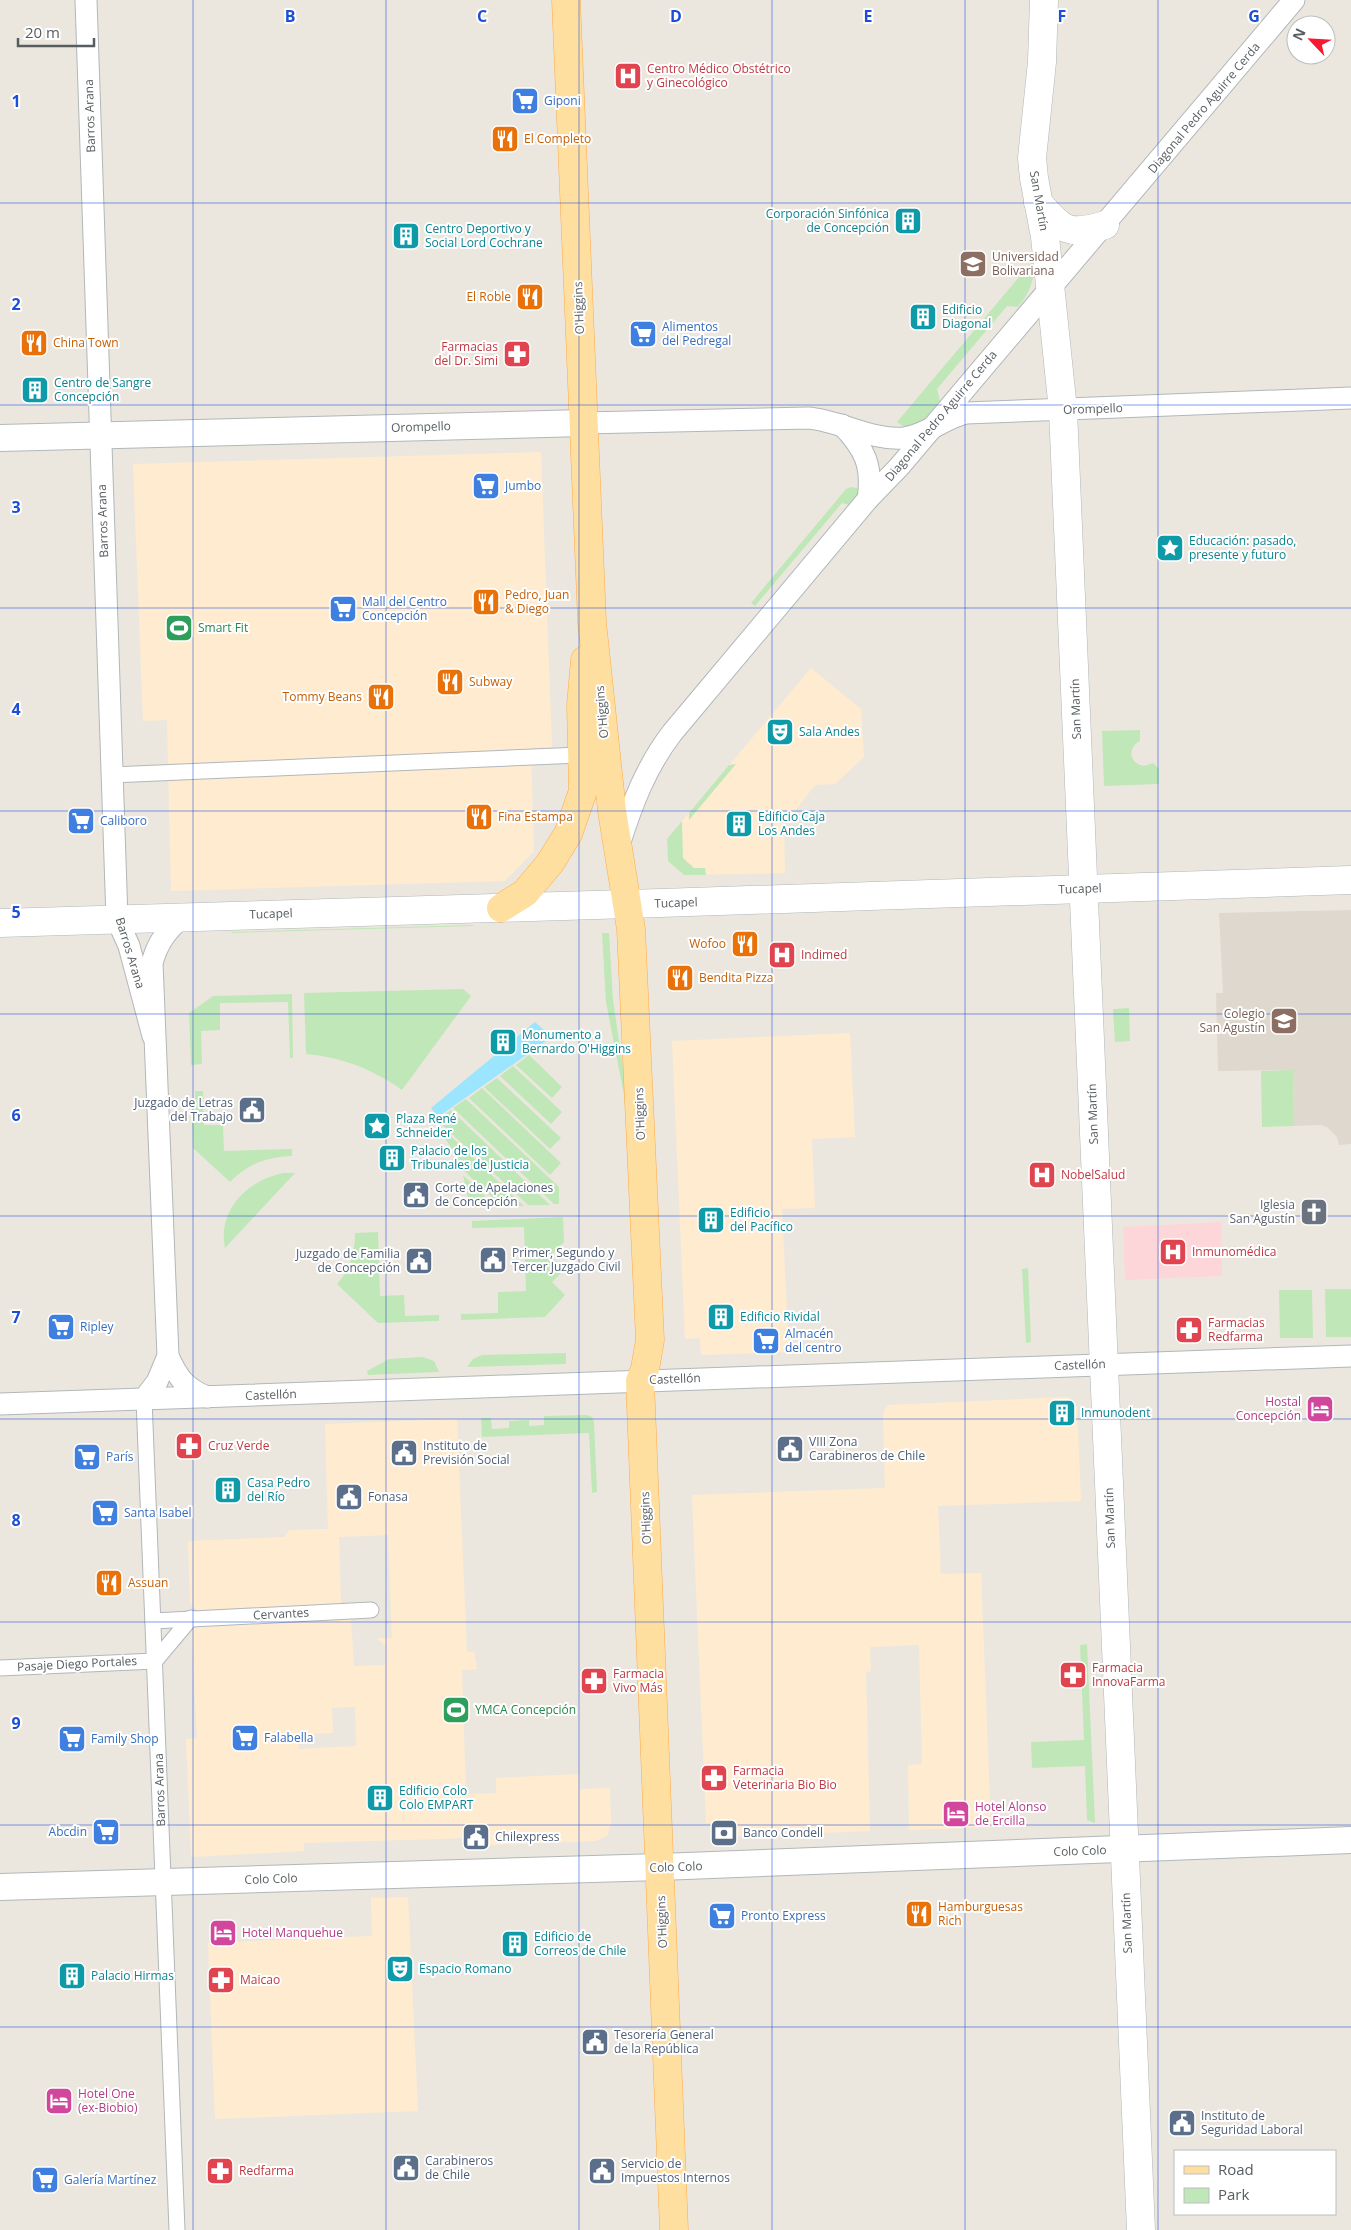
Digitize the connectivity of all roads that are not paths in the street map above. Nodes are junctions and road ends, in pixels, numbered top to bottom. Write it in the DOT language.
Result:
graph roads {
  1 [pos="86,0"];
  2 [pos="566,0"];
  3 [pos="1044,0"];
  4 [pos="1294,0"];
  5 [pos="1038,202"];
  6 [pos="1105,224"];
  7 [pos="1051,288"];
  8 [pos="1351,398"];
  9 [pos="1063,410"];
  10 [pos="584,423"];
  11 [pos="842,425"];
  12 [pos="930,428"];
  13 [pos="100,435"];
  14 [pos="0,438"];
  15 [pos="868,499"];
  16 [pos="592,622"];
  17 [pos="581,756"];
  18 [pos="111,775"];
  19 [pos="618,850"];
  20 [pos="1351,880"];
  21 [pos="1083,889"];
  22 [pos="628,904"];
  23 [pos="501,908"];
  24 [pos="184,917"];
  25 [pos="117,919"];
  26 [pos="0,922"];
  27 [pos="153,1036"];
  28 [pos="168,1356"];
  29 [pos="1351,1356"];
  30 [pos="1104,1364"];
  31 [pos="640,1381"];
  32 [pos="207,1397"];
  33 [pos="144,1399"];
  34 [pos="0,1404"];
  35 [pos="371,1610"];
  36 [pos="191,1618"];
  37 [pos="153,1620"];
  38 [pos="155,1661"];
  39 [pos="0,1668"];
  40 [pos="1351,1840"];
  41 [pos="1124,1849"];
  42 [pos="660,1867"];
  43 [pos="163,1882"];
  44 [pos="0,1887"];
  45 [pos="178,2230"];
  46 [pos="674,2230"];
  47 [pos="1141,2230"];
  1 -- 13 [label="street, Barros Arana"];
  2 -- 10 [label="main road, O'Higgins"];
  3 -- 5 [label="main road, San Martín"];
  4 -- 6 [label="street, Diagonal Pedro Aguirre Cerda"];
  5 -- 6 [label="main road"];
  5 -- 7 [label="main road, San Martín"];
  6 -- 7 [label="street, Diagonal Pedro Aguirre Cerda"];
  7 -- 9 [label="main road, San Martín"];
  7 -- 12 [label="street, Diagonal Pedro Aguirre Cerda"];
  8 -- 9 [label="street, Orompello"];
  9 -- 12 [label="street, Orompello"];
  9 -- 21 [label="main road, San Martín"];
  10 -- 11 [label="street, Orompello"];
  10 -- 13 [label="street, Orompello"];
  10 -- 16 [label="main road, O'Higgins"];
  11 -- 12 [label="street, Orompello"];
  11 -- 15 [label="street"];
  12 -- 15 [label="street, Diagonal Pedro Aguirre Cerda"];
  13 -- 14 [label="street, Orompello"];
  13 -- 18 [label="street, Barros Arana"];
  15 -- 19 [label="street, Diagonal Pedro Aguirre Cerda"];
  16 -- 17 [label="main road"];
  16 -- 19 [label="main road, O'Higgins"];
  17 -- 18 [label="street"];
  17 -- 23 [label="main road"];
  18 -- 25 [label="street, Barros Arana"];
  19 -- 22 [label="main road, O'Higgins"];
  20 -- 21 [label="main road, Tucapel"];
  21 -- 22 [label="main road, Tucapel"];
  21 -- 30 [label="main road, San Martín"];
  22 -- 23 [label="main road, Tucapel"];
  22 -- 31 [label="main road, O'Higgins"];
  23 -- 24 [label="main road, Tucapel"];
  24 -- 25 [label="main road, Tucapel"];
  24 -- 27 [label="street, Barros Arana"];
  25 -- 26 [label="main road, Tucapel"];
  25 -- 27 [label="street, Barros Arana"];
  27 -- 28 [label="street, Barros Arana"];
  28 -- 32 [label="street, Barros Arana"];
  28 -- 33 [label="street, Barros Arana"];
  29 -- 30 [label="street, Castellón"];
  30 -- 31 [label="street, Castellón"];
  30 -- 41 [label="main road, San Martín"];
  31 -- 32 [label="street, Castellón"];
  31 -- 42 [label="main road, O'Higgins"];
  32 -- 33 [label="street, Castellón"];
  33 -- 34 [label="street, Castellón"];
  33 -- 37 [label="street, Barros Arana"];
  35 -- 36 [label="street, Cervantes"];
  36 -- 37 [label="street, Cervantes"];
  36 -- 38 [label="street"];
  37 -- 38 [label="street, Barros Arana"];
  38 -- 39 [label="street, Pasaje Diego Portales"];
  38 -- 43 [label="street, Barros Arana"];
  40 -- 41 [label="street, Colo Colo"];
  41 -- 42 [label="street, Colo Colo"];
  41 -- 47 [label="main road, San Martín"];
  42 -- 43 [label="street, Colo Colo"];
  42 -- 46 [label="main road, O'Higgins"];
  43 -- 44 [label="street, Colo Colo"];
  43 -- 45 [label="street, Barros Arana"];
}
